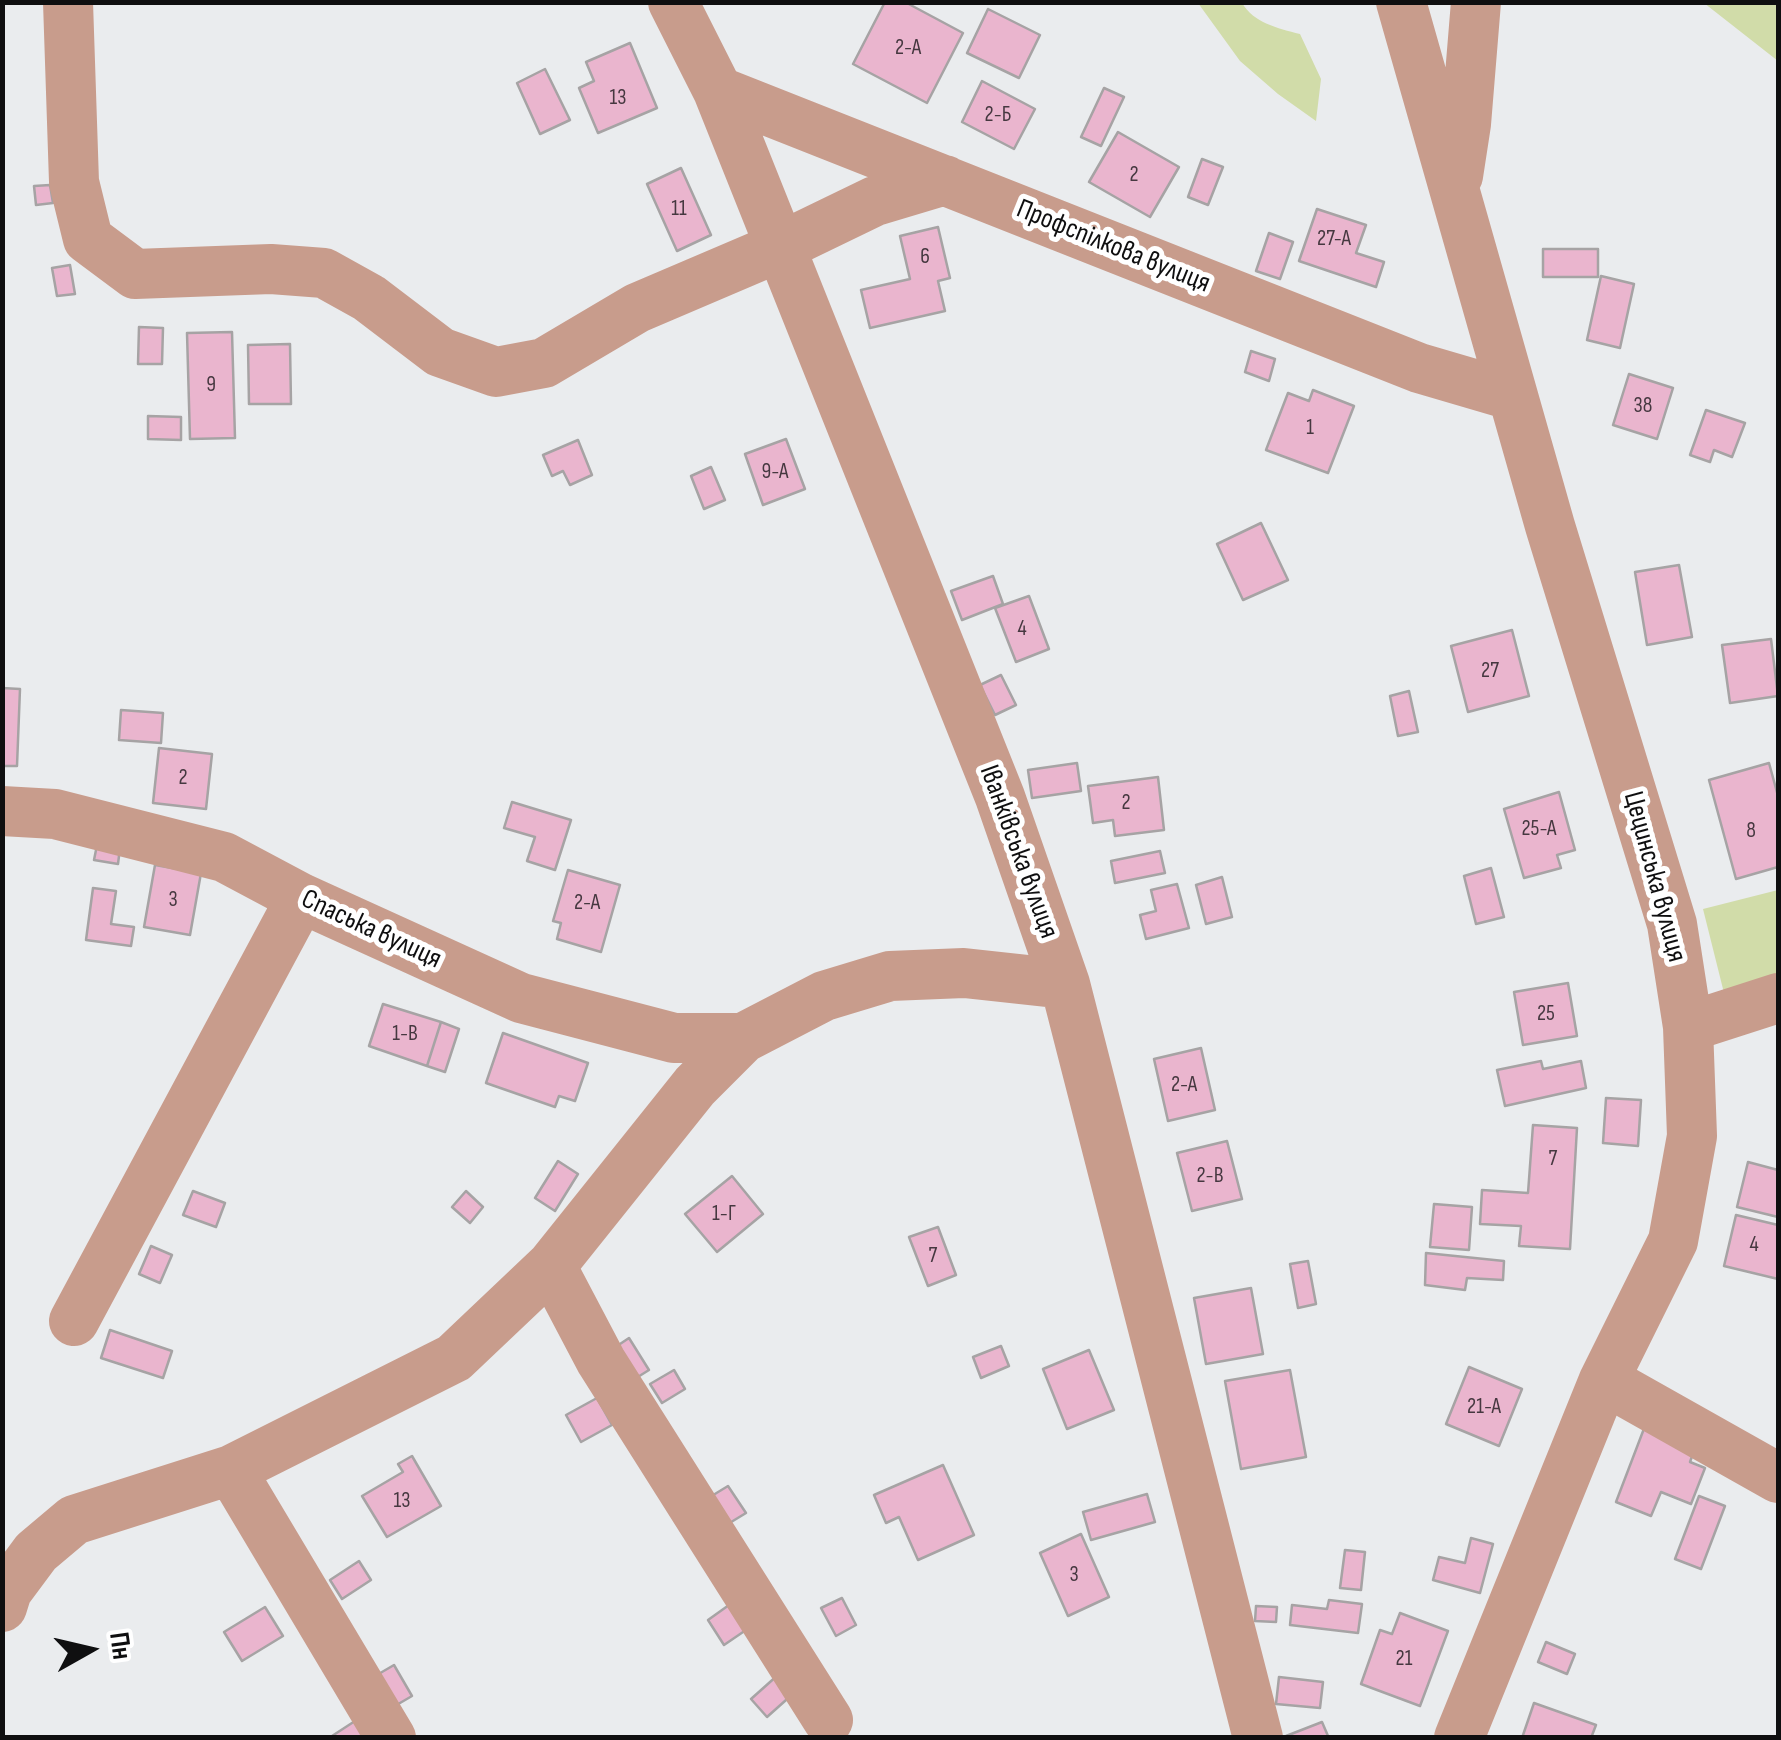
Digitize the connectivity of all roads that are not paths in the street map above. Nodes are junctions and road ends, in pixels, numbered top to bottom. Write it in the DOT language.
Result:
graph roads {
  1 [pos="68,2"];
  2 [pos="673,2"];
  3 [pos="1401,2"];
  4 [pos="1476,2"];
  5 [pos="718,91"];
  6 [pos="945,180"];
  7 [pos="1454,196"];
  8 [pos="780,247"];
  9 [pos="1512,395"];
  10 [pos="2,811"];
  11 [pos="300,898"];
  12 [pos="1065,984"];
  13 [pos="1778,998"];
  14 [pos="1688,1028"];
  15 [pos="742,1038"];
  16 [pos="551,1266"];
  17 [pos="74,1322"];
  18 [pos="1604,1380"];
  19 [pos="231,1470"];
  20 [pos="1778,1478"];
  21 [pos="2,1607"];
  22 [pos="828,1720"];
  23 [pos="391,1738"];
  24 [pos="1258,1738"];
  25 [pos="1459,1738"];
  1 -- 8 [label="street"];
  2 -- 5 [label="street, Іванківська вулиця"];
  3 -- 7 [label="street, Цецинська вулиця"];
  4 -- 7 [label="street"];
  5 -- 6 [label="street, Профспілкова вулиця"];
  5 -- 8 [label="street, Іванківська вулиця"];
  6 -- 8 [label="street"];
  6 -- 9 [label="street, Профспілкова вулиця"];
  7 -- 9 [label="street, Цецинська вулиця"];
  8 -- 12 [label="street, Іванківська вулиця"];
  9 -- 14 [label="street, Цецинська вулиця"];
  10 -- 11 [label="street, Спаська вулиця"];
  11 -- 15 [label="street, Спаська вулиця"];
  11 -- 17 [label="street"];
  12 -- 15 [label="street"];
  12 -- 24 [label="street, Іванківська вулиця"];
  13 -- 14 [label="street"];
  14 -- 18 [label="street, Цецинська вулиця"];
  15 -- 16 [label="street"];
  16 -- 19 [label="street"];
  16 -- 22 [label="street"];
  18 -- 20 [label="street"];
  18 -- 25 [label="street, Цецинська вулиця"];
  19 -- 21 [label="street"];
  19 -- 23 [label="street"];
}
